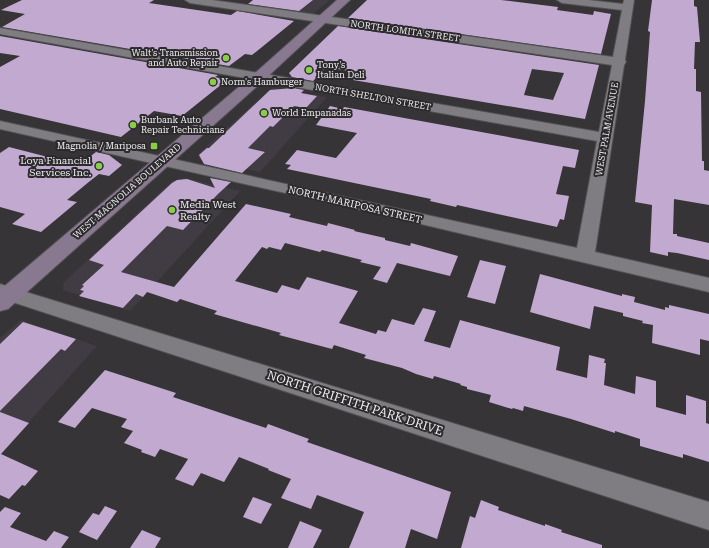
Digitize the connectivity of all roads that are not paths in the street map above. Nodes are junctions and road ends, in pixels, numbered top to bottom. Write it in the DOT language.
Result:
graph roads {
  1 [pos="190,0"];
  2 [pos="344,0"];
  3 [pos="562,0"];
  4 [pos="629,4"];
  5 [pos="323,19"];
  6 [pos="0,31"];
  7 [pos="620,62"];
  8 [pos="259,77"];
  9 [pos="0,125"];
  10 [pos="605,138"];
  11 [pos="160,162"];
  12 [pos="585,257"];
  13 [pos="709,285"];
  14 [pos="3,296"];
  15 [pos="709,516"];
  1 -- 5 [label="street, NORTH LOMITA STREET"];
  2 -- 5 [label="main road, WEST MAGNOLIA BOULEVARD"];
  3 -- 4 [label="street"];
  4 -- 7 [label="street, WEST PALM AVENUE"];
  5 -- 7 [label="street, NORTH LOMITA STREET"];
  5 -- 8 [label="main road, WEST MAGNOLIA BOULEVARD"];
  6 -- 8 [label="street, NORTH SHELTON STREET"];
  7 -- 10 [label="street, WEST PALM AVENUE"];
  8 -- 10 [label="street, NORTH SHELTON STREET"];
  8 -- 11 [label="main road, WEST MAGNOLIA BOULEVARD"];
  9 -- 11 [label="street, NORTH MARIPOSA STREET"];
  10 -- 12 [label="street, WEST PALM AVENUE"];
  11 -- 12 [label="street, NORTH MARIPOSA STREET"];
  11 -- 14 [label="main road, WEST MAGNOLIA BOULEVARD"];
  12 -- 13 [label="street, NORTH MARIPOSA STREET"];
  14 -- 15 [label="street, NORTH GRIFFITH PARK DRIVE"];
}
